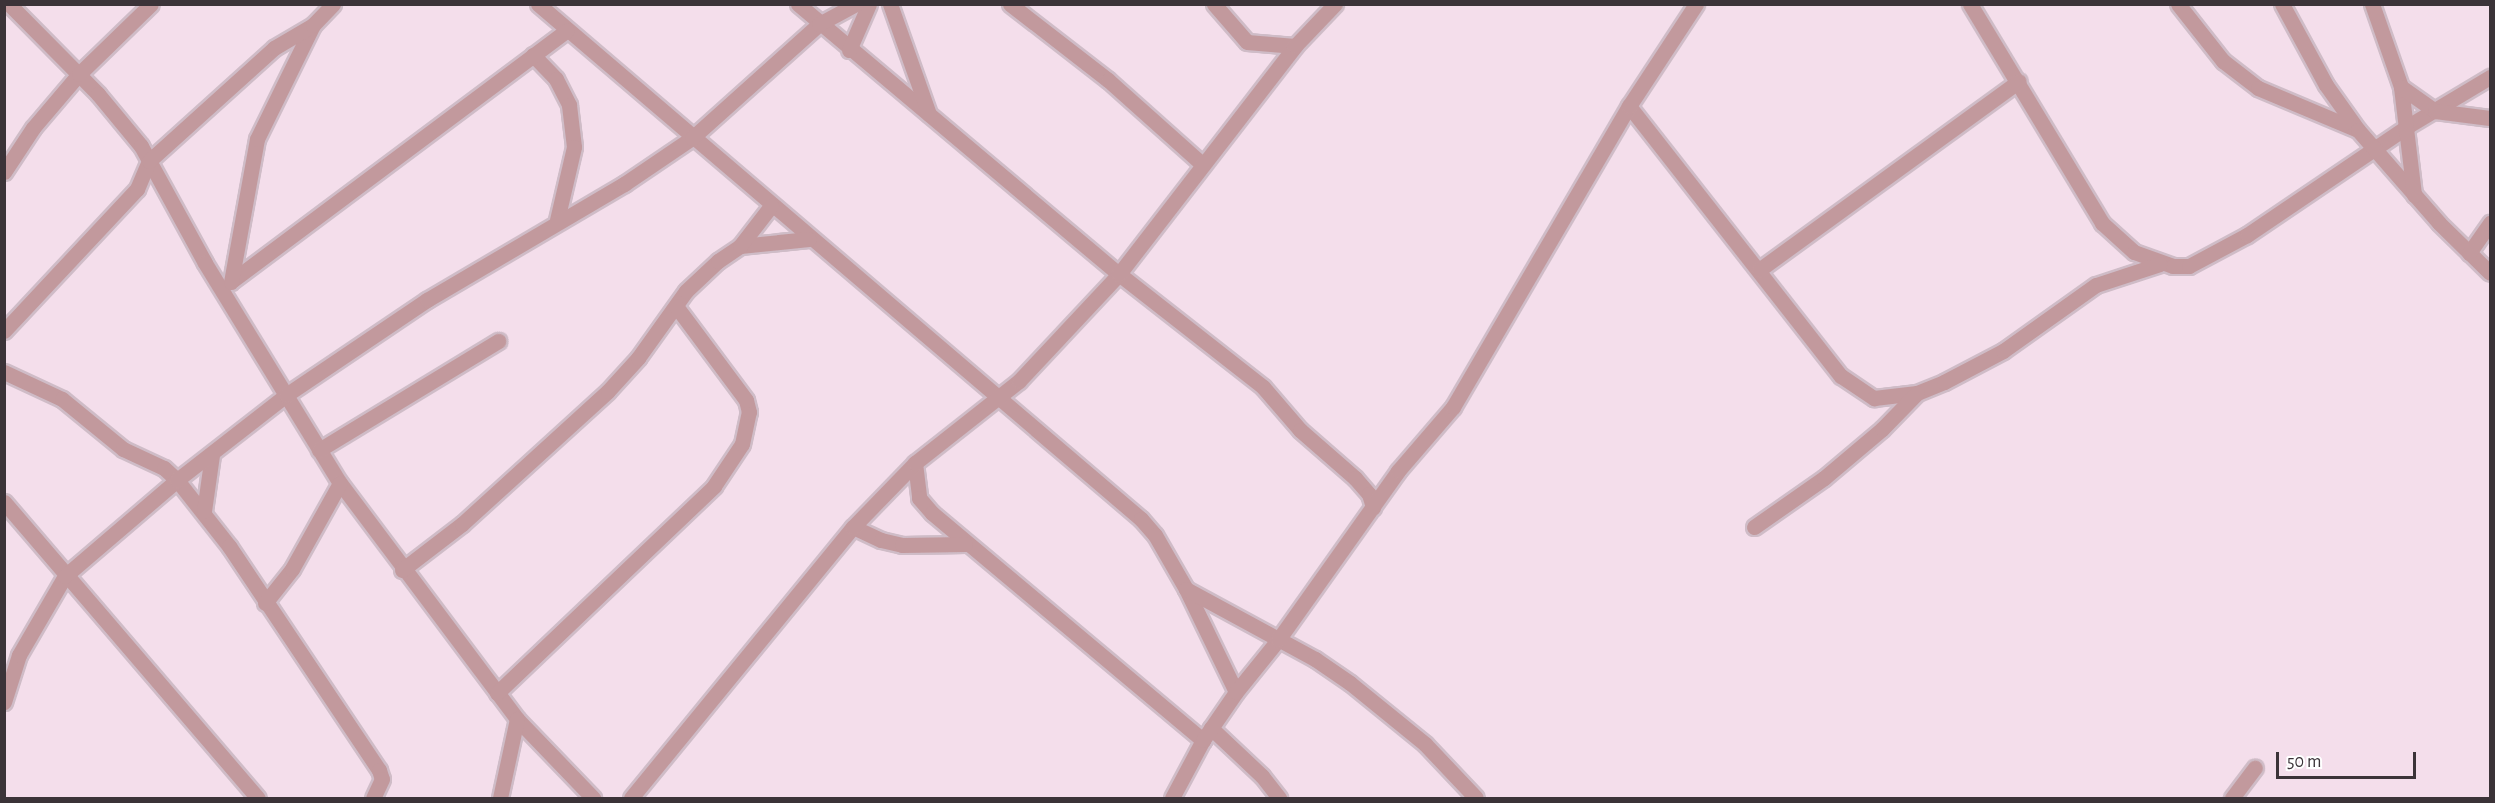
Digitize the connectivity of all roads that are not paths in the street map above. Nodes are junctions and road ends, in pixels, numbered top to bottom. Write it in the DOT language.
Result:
graph roads {
  1 [pos="9,4"];
  2 [pos="151,4"];
  3 [pos="333,4"];
  4 [pos="538,4"];
  5 [pos="798,4"];
  6 [pos="856,4"];
  7 [pos="869,4"];
  8 [pos="890,4"];
  9 [pos="1010,4"];
  10 [pos="1214,4"];
  11 [pos="1335,4"];
  12 [pos="1696,4"];
  13 [pos="1970,4"];
  14 [pos="2178,4"];
  15 [pos="2282,4"];
  16 [pos="2372,4"];
  17 [pos="819,24"];
  18 [pos="313,26"];
  19 [pos="567,30"];
  20 [pos="1295,46"];
  21 [pos="849,50"];
  22 [pos="533,55"];
  23 [pos="79,74"];
  24 [pos="2490,78"];
  25 [pos="2019,81"];
  26 [pos="2401,87"];
  27 [pos="1629,106"];
  28 [pos="2436,111"];
  29 [pos="929,114"];
  30 [pos="2490,118"];
  31 [pos="2408,126"];
  32 [pos="2358,130"];
  33 [pos="692,138"];
  34 [pos="2374,148"];
  35 [pos="149,161"];
  36 [pos="1203,165"];
  37 [pos="4,172"];
  38 [pos="137,189"];
  39 [pos="165,194"];
  40 [pos="2414,195"];
  41 [pos="771,206"];
  42 [pos="558,220"];
  43 [pos="2490,223"];
  44 [pos="809,238"];
  45 [pos="741,246"];
  46 [pos="2469,253"];
  47 [pos="2160,264"];
  48 [pos="1759,270"];
  49 [pos="2490,273"];
  50 [pos="1119,274"];
  51 [pos="228,285"];
  52 [pos="676,306"];
  53 [pos="4,331"];
  54 [pos="498,341"];
  55 [pos="4,372"];
  56 [pos="1917,393"];
  57 [pos="286,395"];
  58 [pos="997,395"];
  59 [pos="319,450"];
  60 [pos="212,455"];
  61 [pos="915,463"];
  62 [pos="177,480"];
  63 [pos="340,483"];
  64 [pos="4,502"];
  65 [pos="1373,507"];
  66 [pos="204,511"];
  67 [pos="1754,526"];
  68 [pos="854,527"];
  69 [pos="965,544"];
  70 [pos="402,570"];
  71 [pos="65,576"];
  72 [pos="1186,589"];
  73 [pos="266,603"];
  74 [pos="1278,640"];
  75 [pos="7,677"];
  76 [pos="1236,692"];
  77 [pos="497,693"];
  78 [pos="4,702"];
  79 [pos="518,719"];
  80 [pos="1207,734"];
  81 [pos="2254,768"];
  82 [pos="258,798"];
  83 [pos="373,798"];
  84 [pos="500,798"];
  85 [pos="593,798"];
  86 [pos="631,798"];
  87 [pos="1172,798"];
  88 [pos="1279,798"];
  89 [pos="1476,798"];
  90 [pos="2232,798"];
  1 -- 23 [label="street"];
  2 -- 23 [label="street"];
  3 -- 18 [label="street"];
  4 -- 19 [label="street"];
  5 -- 17 [label="street"];
  6 -- 17 [label="street"];
  7 -- 21 [label="street"];
  8 -- 29 [label="street"];
  9 -- 36 [label="street"];
  10 -- 20 [label="street"];
  11 -- 20 [label="street"];
  12 -- 27 [label="street"];
  13 -- 25 [label="street"];
  14 -- 32 [label="street"];
  15 -- 32 [label="street"];
  16 -- 26 [label="street"];
  17 -- 21 [label="street"];
  17 -- 33 [label="street"];
  18 -- 35 [label="street"];
  18 -- 51 [label="street"];
  19 -- 22 [label="street"];
  19 -- 33 [label="street"];
  20 -- 36 [label="street"];
  21 -- 29 [label="street"];
  22 -- 42 [label="street"];
  22 -- 51 [label="street"];
  23 -- 35 [label="street"];
  23 -- 37 [label="street"];
  24 -- 28 [label="street"];
  25 -- 47 [label="street"];
  25 -- 48 [label="street"];
  26 -- 28 [label="street"];
  26 -- 31 [label="street"];
  27 -- 48 [label="street"];
  27 -- 65 [label="street"];
  28 -- 30 [label="street"];
  28 -- 31 [label="street"];
  29 -- 50 [label="street"];
  31 -- 34 [label="street"];
  31 -- 40 [label="street"];
  32 -- 34 [label="street"];
  33 -- 41 [label="street"];
  33 -- 42 [label="street"];
  34 -- 40 [label="street"];
  34 -- 47 [label="street"];
  35 -- 38 [label="street"];
  35 -- 39 [label="street"];
  36 -- 50 [label="street"];
  38 -- 39 [label="street"];
  38 -- 53 [label="street"];
  39 -- 51 [label="street"];
  40 -- 46 [label="street"];
  41 -- 44 [label="street"];
  41 -- 45 [label="street"];
  42 -- 57 [label="street"];
  43 -- 46 [label="street"];
  44 -- 45 [label="street"];
  44 -- 58 [label="street"];
  45 -- 52 [label="street"];
  46 -- 49 [label="street"];
  47 -- 56 [label="street"];
  48 -- 56 [label="street"];
  50 -- 58 [label="street"];
  50 -- 65 [label="street"];
  51 -- 57 [label="street"];
  52 -- 70 [label="street"];
  52 -- 77 [label="street"];
  54 -- 59 [label="street"];
  55 -- 62 [label="street"];
  56 -- 67 [label="street"];
  57 -- 59 [label="street"];
  57 -- 60 [label="street"];
  58 -- 61 [label="street"];
  58 -- 72 [label="street"];
  59 -- 63 [label="street"];
  60 -- 62 [label="street"];
  60 -- 66 [label="street"];
  61 -- 68 [label="street"];
  61 -- 69 [label="street"];
  62 -- 66 [label="street"];
  62 -- 71 [label="street"];
  63 -- 70 [label="street"];
  63 -- 73 [label="street"];
  64 -- 71 [label="street"];
  65 -- 74 [label="street"];
  66 -- 73 [label="street"];
  68 -- 69 [label="street"];
  68 -- 86 [label="street"];
  69 -- 80 [label="street"];
  70 -- 77 [label="street"];
  71 -- 75 [label="street"];
  71 -- 82 [label="street"];
  72 -- 74 [label="street"];
  72 -- 76 [label="street"];
  73 -- 83 [label="street"];
  74 -- 76 [label="street"];
  74 -- 89 [label="street"];
  75 -- 78 [label="street"];
  76 -- 80 [label="street"];
  77 -- 79 [label="street"];
  79 -- 84 [label="street"];
  79 -- 85 [label="street"];
  80 -- 87 [label="street"];
  80 -- 88 [label="street"];
  81 -- 90 [label="street"];
}
